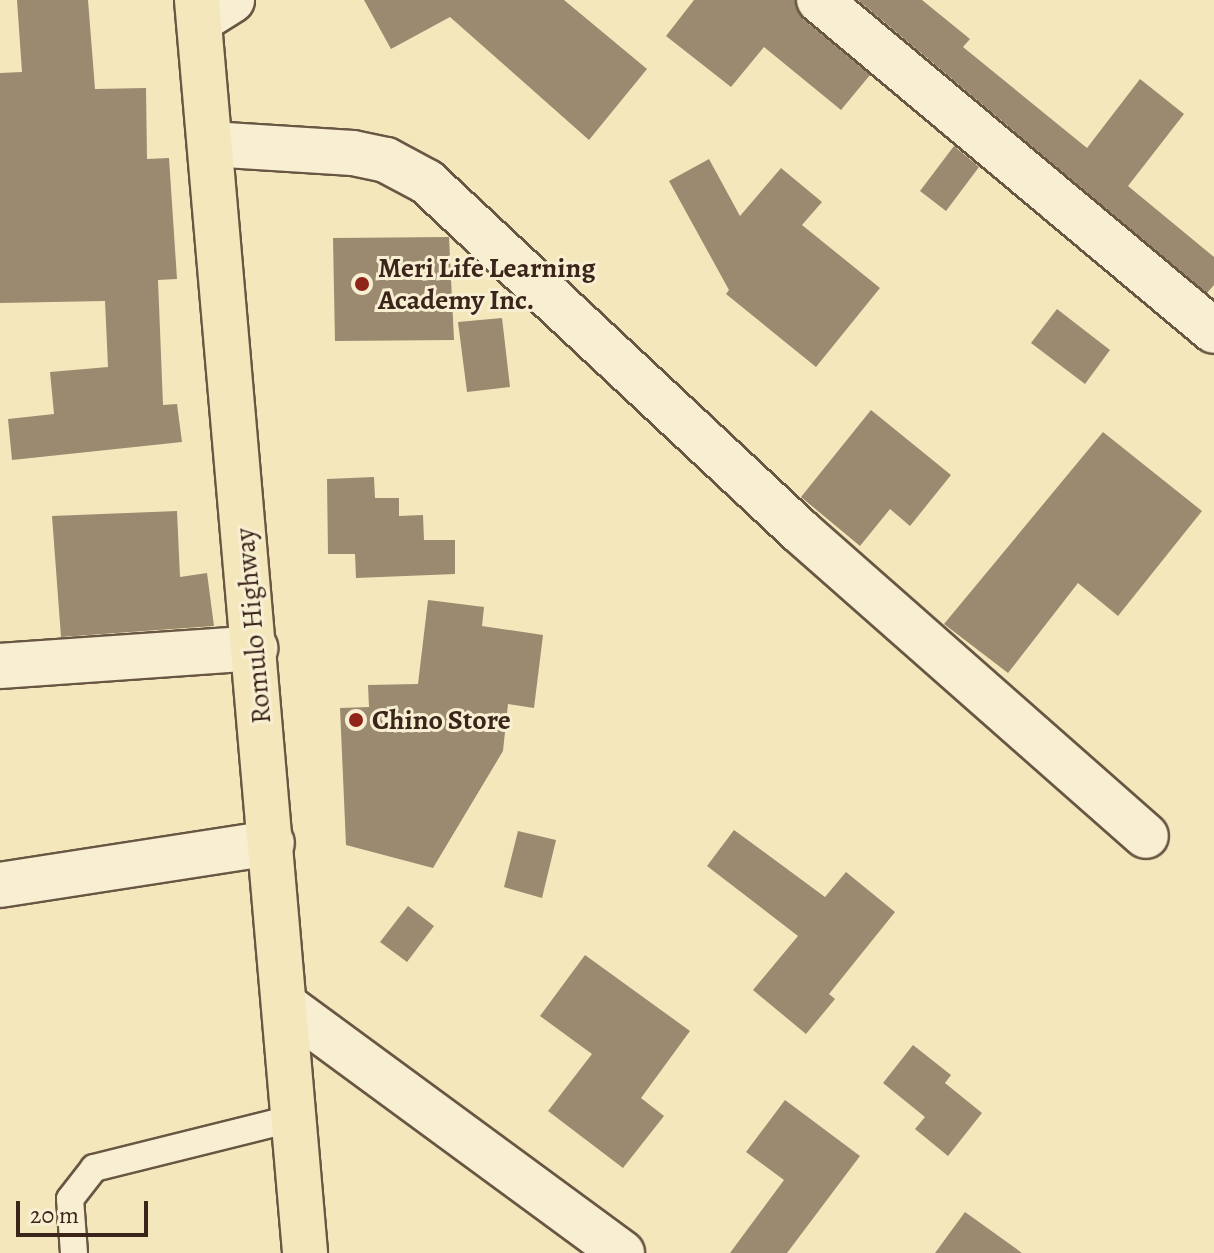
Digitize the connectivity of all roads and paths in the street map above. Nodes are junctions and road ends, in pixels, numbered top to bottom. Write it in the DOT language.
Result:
graph roads {
  1 [pos="819,0"];
  2 [pos="210,7"];
  3 [pos="210,144"];
  4 [pos="1214,331"];
  5 [pos="255,648"];
  6 [pos="0,666"];
  7 [pos="1146,836"];
  8 [pos="272,843"];
  9 [pos="0,885"];
  10 [pos="286,1006"];
  11 [pos="295,1118"];
  12 [pos="74,1253"];
  13 [pos="305,1253"];
  14 [pos="622,1253"];
  1 -- 4 [label="street"];
  2 -- 3 [label="highway, Romulo Highway"];
  3 -- 5 [label="highway, Romulo Highway"];
  3 -- 7 [label="street"];
  5 -- 6 [label="street"];
  5 -- 8 [label="highway, Romulo Highway"];
  8 -- 9 [label="street"];
  8 -- 10 [label="highway, Romulo Highway"];
  10 -- 11 [label="highway, Romulo Highway"];
  10 -- 14 [label="street"];
  11 -- 12 [label="lane"];
  11 -- 13 [label="highway, Romulo Highway"];
}
